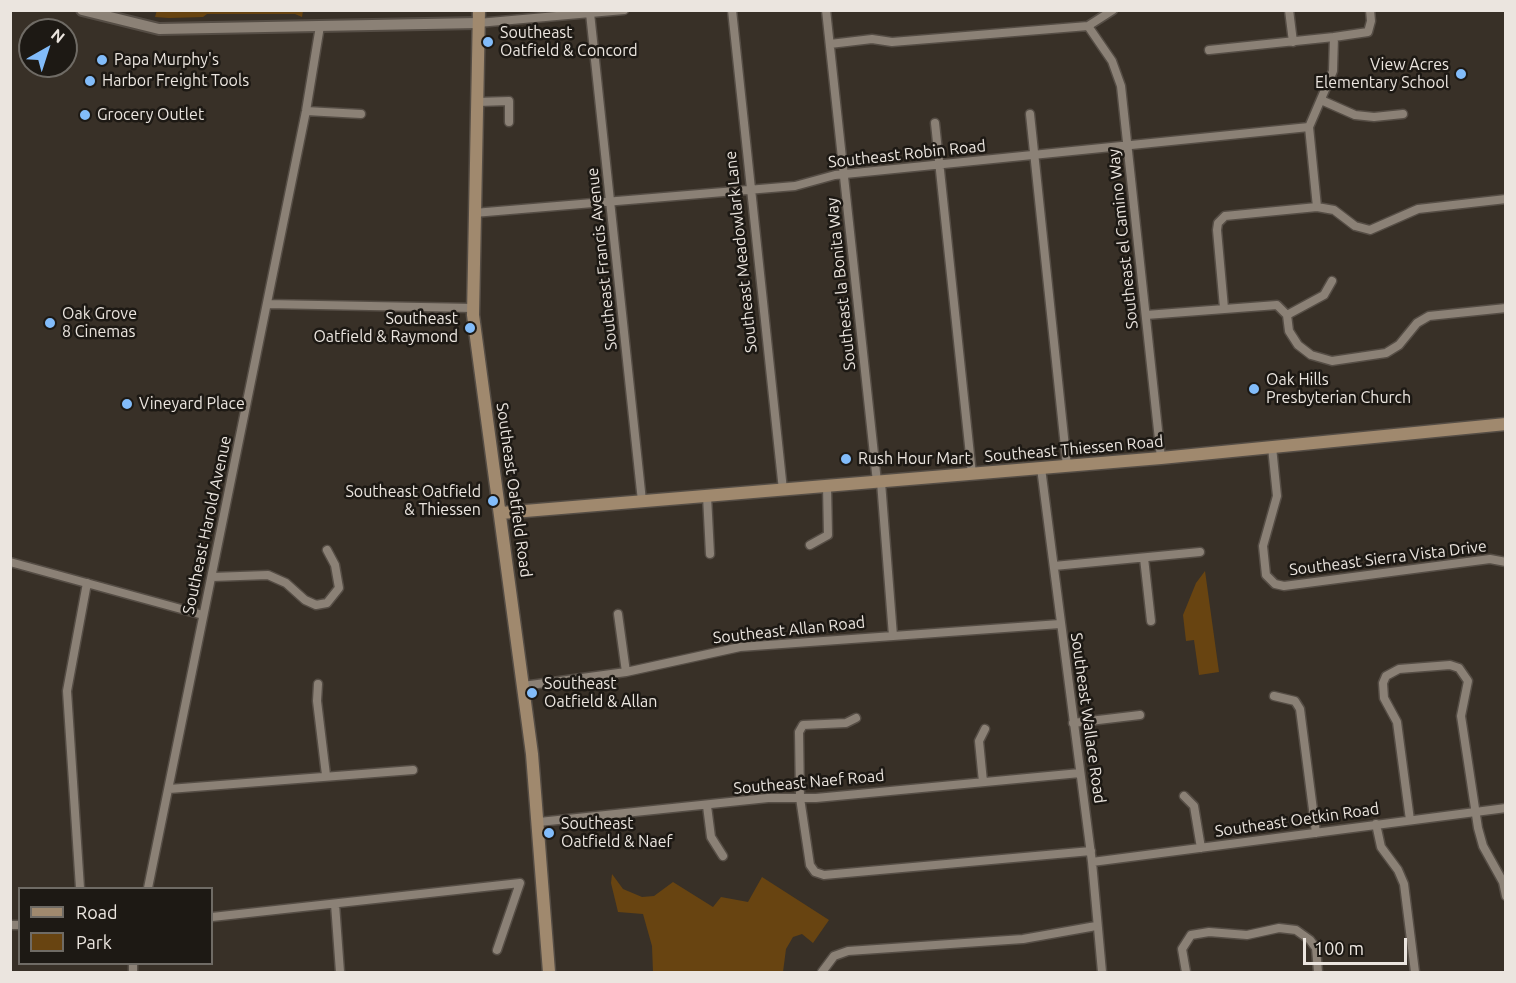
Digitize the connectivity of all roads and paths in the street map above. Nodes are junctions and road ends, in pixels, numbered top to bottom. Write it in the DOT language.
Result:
graph roads {
  1 [pos="82,10"];
  2 [pos="624,10"];
  3 [pos="732,10"];
  4 [pos="826,10"];
  5 [pos="1113,10"];
  6 [pos="1289,10"];
  7 [pos="1370,10"];
  8 [pos="590,14"];
  9 [pos="478,17"];
  10 [pos="320,26"];
  11 [pos="1088,26"];
  12 [pos="1334,38"];
  13 [pos="1293,42"];
  14 [pos="830,44"];
  15 [pos="1209,50"];
  16 [pos="1321,100"];
  17 [pos="477,102"];
  18 [pos="306,111"];
  19 [pos="361,114"];
  20 [pos="1030,114"];
  21 [pos="1403,114"];
  22 [pos="510,122"];
  23 [pos="935,123"];
  24 [pos="1309,127"];
  25 [pos="1128,146"];
  26 [pos="1035,154"];
  27 [pos="939,165"];
  28 [pos="844,174"];
  29 [pos="750,190"];
  30 [pos="1506,199"];
  31 [pos="611,202"];
  32 [pos="1317,207"];
  33 [pos="474,213"];
  34 [pos="1332,281"];
  35 [pos="267,304"];
  36 [pos="473,308"];
  37 [pos="1224,308"];
  38 [pos="1506,308"];
  39 [pos="1146,315"];
  40 [pos="1287,315"];
  41 [pos="1506,424"];
  42 [pos="1272,447"];
  43 [pos="1161,458"];
  44 [pos="1067,466"];
  45 [pos="1041,468"];
  46 [pos="972,474"];
  47 [pos="879,482"];
  48 [pos="826,486"];
  49 [pos="783,490"];
  50 [pos="707,496"];
  51 [pos="642,501"];
  52 [pos="501,513"];
  53 [pos="810,545"];
  54 [pos="327,550"];
  55 [pos="1200,552"];
  56 [pos="710,554"];
  57 [pos="1144,558"];
  58 [pos="10,562"];
  59 [pos="1506,562"];
  60 [pos="1054,566"];
  61 [pos="212,577"];
  62 [pos="87,583"];
  63 [pos="618,614"];
  64 [pos="203,615"];
  65 [pos="1151,621"];
  66 [pos="1060,624"];
  67 [pos="893,636"];
  68 [pos="626,672"];
  69 [pos="318,684"];
  70 [pos="523,686"];
  71 [pos="1274,696"];
  72 [pos="1140,715"];
  73 [pos="856,718"];
  74 [pos="1073,723"];
  75 [pos="984,729"];
  76 [pos="413,770"];
  77 [pos="1080,773"];
  78 [pos="326,776"];
  79 [pos="983,782"];
  80 [pos="169,789"];
  81 [pos="1184,796"];
  82 [pos="800,798"];
  83 [pos="707,806"];
  84 [pos="1506,808"];
  85 [pos="1475,812"];
  86 [pos="1410,820"];
  87 [pos="539,822"];
  88 [pos="1376,824"];
  89 [pos="1316,833"];
  90 [pos="1201,848"];
  91 [pos="1091,851"];
  92 [pos="723,856"];
  93 [pos="1092,862"];
  94 [pos="80,887"];
  95 [pos="148,887"];
  96 [pos="1506,896"];
  97 [pos="335,904"];
  98 [pos="213,917"];
  99 [pos="1096,926"];
  100 [pos="497,950"];
  101 [pos="340,972"];
  102 [pos="549,972"];
  103 [pos="822,972"];
  104 [pos="1102,972"];
  105 [pos="1186,972"];
  106 [pos="1318,972"];
  107 [pos="1415,972"];
  1 -- 10 [label="street"];
  2 -- 8 [label="street"];
  3 -- 29 [label="street, Southeast Meadowlark Lane"];
  4 -- 14 [label="street, Southeast la Bonita Way"];
  5 -- 11 [label="street"];
  6 -- 13 [label="street"];
  7 -- 12 [label="street"];
  8 -- 9 [label="street"];
  8 -- 31 [label="street, Southeast Francis Avenue"];
  9 -- 10 [label="street"];
  9 -- 17 [label="main road, Southeast Oatfield Road"];
  10 -- 18 [label="street, Southeast Harold Avenue"];
  11 -- 14 [label="street"];
  11 -- 25 [label="street, Southeast el Camino Way"];
  12 -- 13 [label="street"];
  12 -- 16 [label="street"];
  13 -- 15 [label="street"];
  14 -- 28 [label="street, Southeast la Bonita Way"];
  16 -- 21 [label="street"];
  16 -- 24 [label="street"];
  17 -- 22 [label="street"];
  17 -- 33 [label="main road, Southeast Oatfield Road"];
  18 -- 19 [label="street"];
  18 -- 35 [label="street, Southeast Harold Avenue"];
  20 -- 26 [label="street"];
  23 -- 27 [label="street"];
  24 -- 25 [label="street, Southeast Robin Road"];
  24 -- 32 [label="street"];
  25 -- 26 [label="street, Southeast Robin Road"];
  25 -- 39 [label="street, Southeast el Camino Way"];
  26 -- 27 [label="street, Southeast Robin Road"];
  26 -- 44 [label="street"];
  27 -- 28 [label="street, Southeast Robin Road"];
  27 -- 46 [label="street"];
  28 -- 29 [label="street, Southeast Robin Road"];
  28 -- 47 [label="street, Southeast la Bonita Way"];
  29 -- 31 [label="street, Southeast Robin Road"];
  29 -- 49 [label="street, Southeast Meadowlark Lane"];
  30 -- 32 [label="street"];
  31 -- 33 [label="street, Southeast Robin Road"];
  31 -- 51 [label="street, Southeast Francis Avenue"];
  32 -- 37 [label="street"];
  33 -- 36 [label="main road, Southeast Oatfield Road"];
  34 -- 40 [label="street"];
  35 -- 36 [label="street"];
  35 -- 61 [label="street, Southeast Harold Avenue"];
  36 -- 52 [label="main road, Southeast Oatfield Road"];
  37 -- 39 [label="street"];
  37 -- 40 [label="street"];
  38 -- 40 [label="street"];
  39 -- 43 [label="street, Southeast el Camino Way"];
  41 -- 42 [label="main road, Southeast Thiessen Road"];
  42 -- 43 [label="main road, Southeast Thiessen Road"];
  42 -- 59 [label="street, Southeast Sierra Vista Drive"];
  43 -- 44 [label="main road, Southeast Thiessen Road"];
  44 -- 45 [label="main road, Southeast Thiessen Road"];
  45 -- 46 [label="main road, Southeast Thiessen Road"];
  45 -- 60 [label="street, Southeast Wallace Road"];
  46 -- 47 [label="main road, Southeast Thiessen Road"];
  47 -- 48 [label="main road, Southeast Thiessen Road"];
  47 -- 67 [label="street, Southeast la Bonita Way"];
  48 -- 49 [label="main road, Southeast Thiessen Road"];
  48 -- 53 [label="street"];
  49 -- 50 [label="main road, Southeast Thiessen Road"];
  50 -- 51 [label="main road, Southeast Thiessen Road"];
  50 -- 56 [label="street"];
  51 -- 52 [label="main road, Southeast Thiessen Road"];
  52 -- 70 [label="main road, Southeast Oatfield Road"];
  54 -- 61 [label="street"];
  55 -- 57 [label="street"];
  57 -- 60 [label="street"];
  57 -- 65 [label="street"];
  58 -- 62 [label="street"];
  60 -- 66 [label="street, Southeast Wallace Road"];
  61 -- 64 [label="street, Southeast Harold Avenue"];
  62 -- 64 [label="street"];
  62 -- 94 [label="street"];
  63 -- 68 [label="street"];
  64 -- 80 [label="street, Southeast Harold Avenue"];
  66 -- 67 [label="street, Southeast Allan Road"];
  66 -- 74 [label="street, Southeast Wallace Road"];
  67 -- 68 [label="street, Southeast Allan Road"];
  68 -- 70 [label="street, Southeast Allan Road"];
  69 -- 78 [label="street"];
  70 -- 87 [label="main road, Southeast Oatfield Road"];
  71 -- 89 [label="street"];
  72 -- 74 [label="street"];
  73 -- 82 [label="street"];
  74 -- 77 [label="street, Southeast Wallace Road"];
  75 -- 79 [label="street"];
  76 -- 78 [label="street"];
  77 -- 79 [label="street, Southeast Naef Road"];
  77 -- 91 [label="street, Southeast Wallace Road"];
  78 -- 80 [label="street"];
  79 -- 82 [label="street, Southeast Naef Road"];
  80 -- 95 [label="street, Southeast Harold Avenue"];
  81 -- 90 [label="street"];
  82 -- 83 [label="street, Southeast Naef Road"];
  82 -- 91 [label="street"];
  83 -- 87 [label="street, Southeast Naef Road"];
  83 -- 92 [label="street"];
  84 -- 85 [label="street, Southeast Oetkin Road"];
  85 -- 86 [label="street, Southeast Oetkin Road"];
  85 -- 86 [label="street"];
  85 -- 96 [label="street"];
  86 -- 88 [label="street, Southeast Oetkin Road"];
  87 -- 102 [label="main road, Southeast Oatfield Road"];
  88 -- 89 [label="street, Southeast Oetkin Road"];
  88 -- 107 [label="street"];
  89 -- 90 [label="street, Southeast Oetkin Road"];
  90 -- 93 [label="street, Southeast Oetkin Road"];
  91 -- 93 [label="street, Southeast Wallace Road"];
  93 -- 99 [label="street, Southeast Wallace Road"];
  97 -- 98 [label="street"];
  97 -- 100 [label="street"];
  97 -- 101 [label="street"];
  99 -- 103 [label="street"];
  99 -- 104 [label="street, Southeast Wallace Road"];
  105 -- 106 [label="street"];
}
